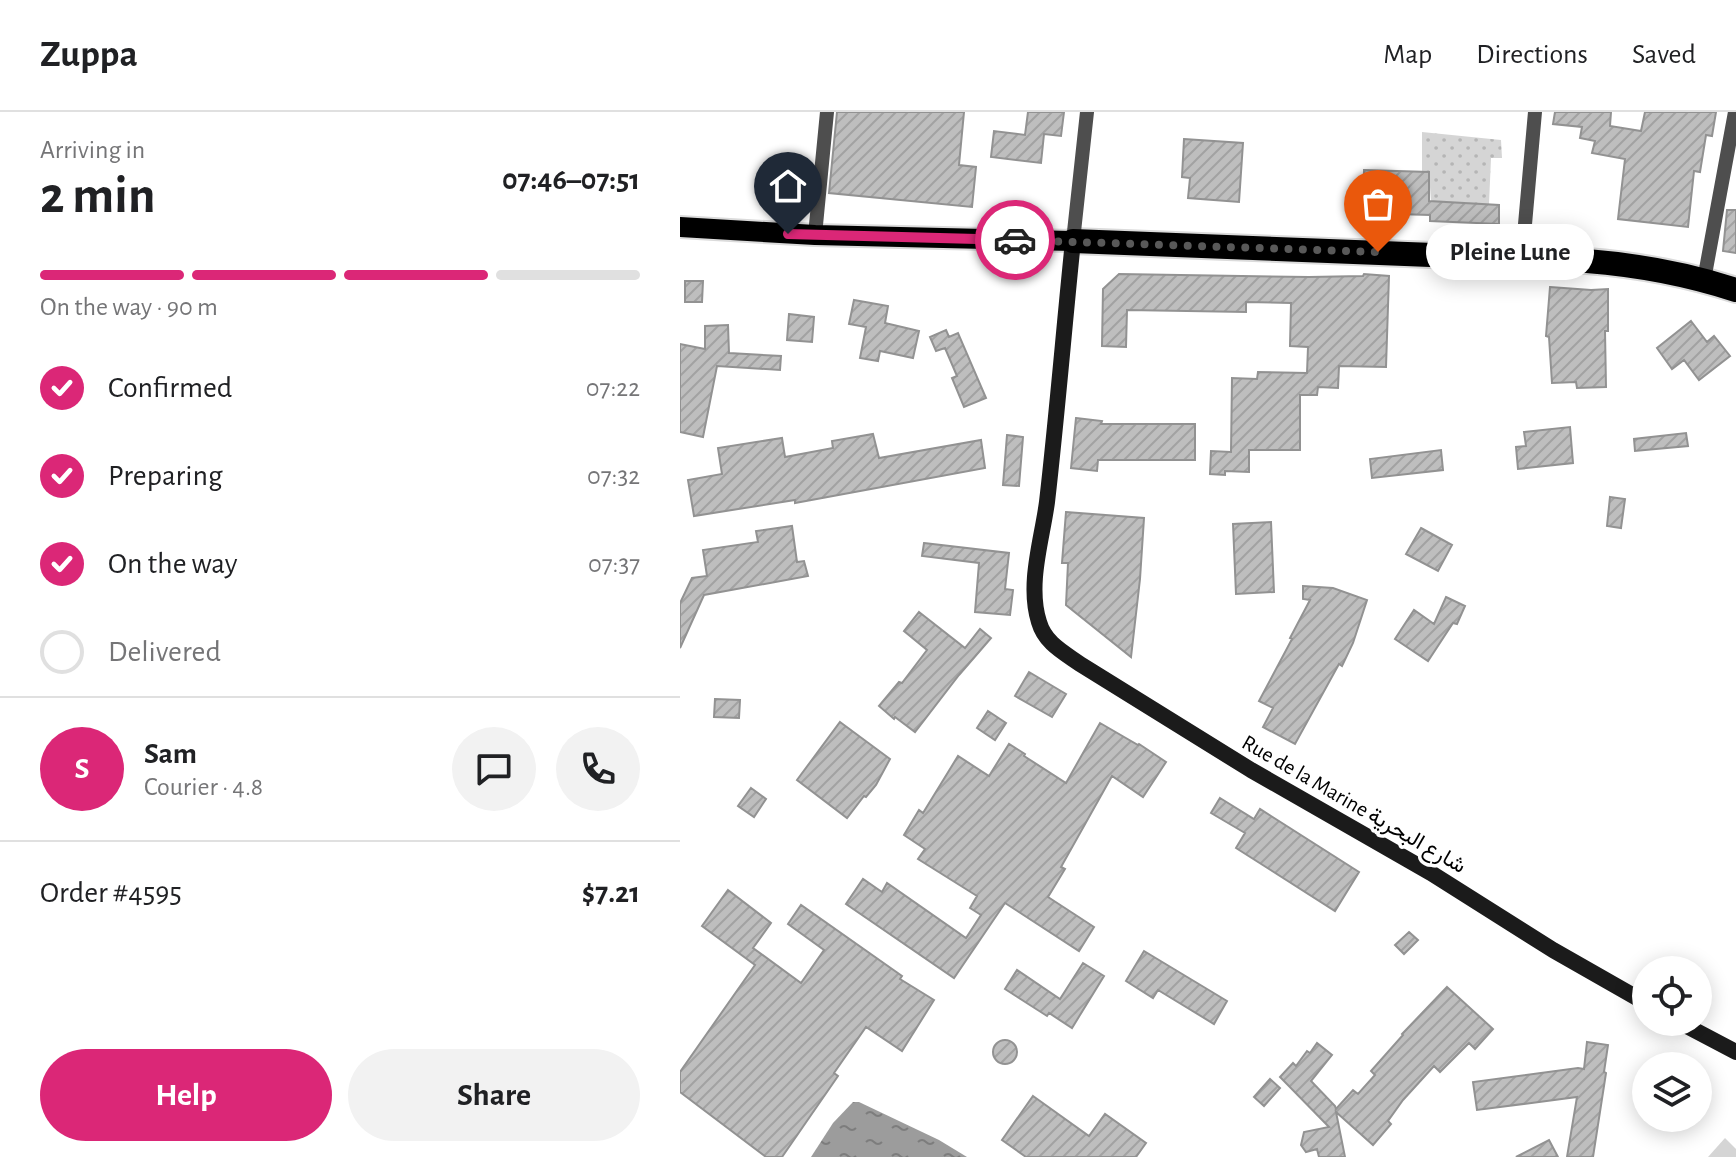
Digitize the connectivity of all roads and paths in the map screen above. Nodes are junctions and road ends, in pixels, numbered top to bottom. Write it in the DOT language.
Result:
graph roads {
  1 [pos="827,112"];
  2 [pos="1087,112"];
  3 [pos="1535,112"];
  4 [pos="1735,112"];
  5 [pos="680,227"];
  6 [pos="815,235"];
  7 [pos="1073,241"];
  8 [pos="1522,258"];
  9 [pos="1704,280"];
  10 [pos="1736,290"];
  11 [pos="1632,995"];
  12 [pos="1706,1036"];
  13 [pos="1736,1052"];
  1 -- 6 [label="street"];
  2 -- 7 [label="street"];
  3 -- 8 [label="street"];
  4 -- 9 [label="street"];
  5 -- 6 [label="main road"];
  6 -- 7 [label="main road"];
  7 -- 8 [label="highway"];
  7 -- 11 [label="street, Rue de la Marine شارع البحرية"];
  8 -- 9 [label="highway"];
  9 -- 10 [label="highway"];
  12 -- 13 [label="street"];
}
